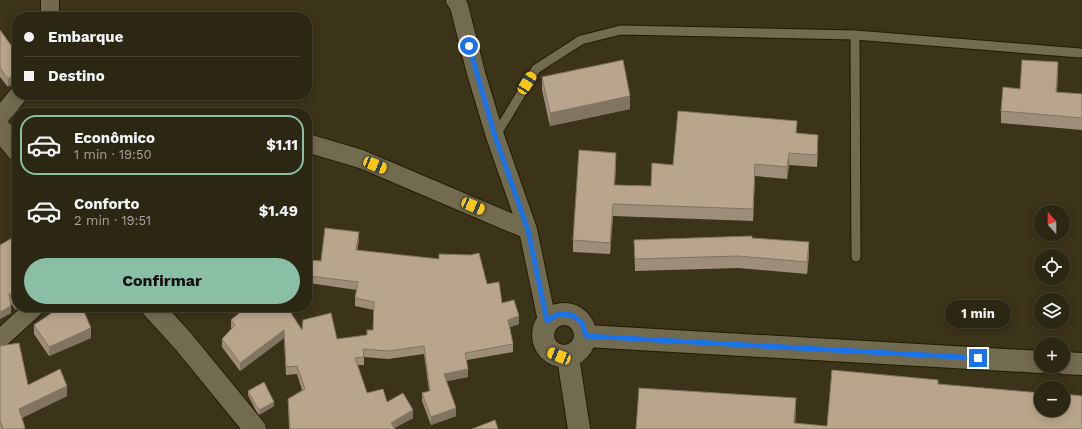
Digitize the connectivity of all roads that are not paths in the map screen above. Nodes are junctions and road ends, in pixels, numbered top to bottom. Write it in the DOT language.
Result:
graph roads {
  1 [pos="50,0"];
  2 [pos="458,2"];
  3 [pos="50,12"];
  4 [pos="856,35"];
  5 [pos="1080,53"];
  6 [pos="14,100"];
  7 [pos="0,117"];
  8 [pos="0,129"];
  9 [pos="495,136"];
  10 [pos="12,144"];
  11 [pos="312,144"];
  12 [pos="528,230"];
  13 [pos="856,257"];
  14 [pos="30,312"];
  15 [pos="157,312"];
  16 [pos="547,321"];
  17 [pos="586,336"];
  18 [pos="0,339"];
  19 [pos="568,356"];
  20 [pos="1034,362"];
  21 [pos="1070,363"];
  22 [pos="1082,364"];
  23 [pos="254,429"];
  24 [pos="579,429"];
  1 -- 3 [label="street"];
  2 -- 9 [label="street"];
  4 -- 5 [label="lane"];
  4 -- 9 [label="lane"];
  4 -- 13 [label="lane"];
  6 -- 7 [label="street"];
  8 -- 10 [label="street"];
  9 -- 12 [label="street"];
  11 -- 12 [label="street"];
  12 -- 16 [label="street"];
  14 -- 18 [label="street"];
  15 -- 23 [label="street"];
  16 -- 17 [label="street"];
  16 -- 19 [label="street"];
  17 -- 19 [label="street"];
  17 -- 20 [label="street"];
  19 -- 24 [label="street"];
  21 -- 22 [label="street"];
}
